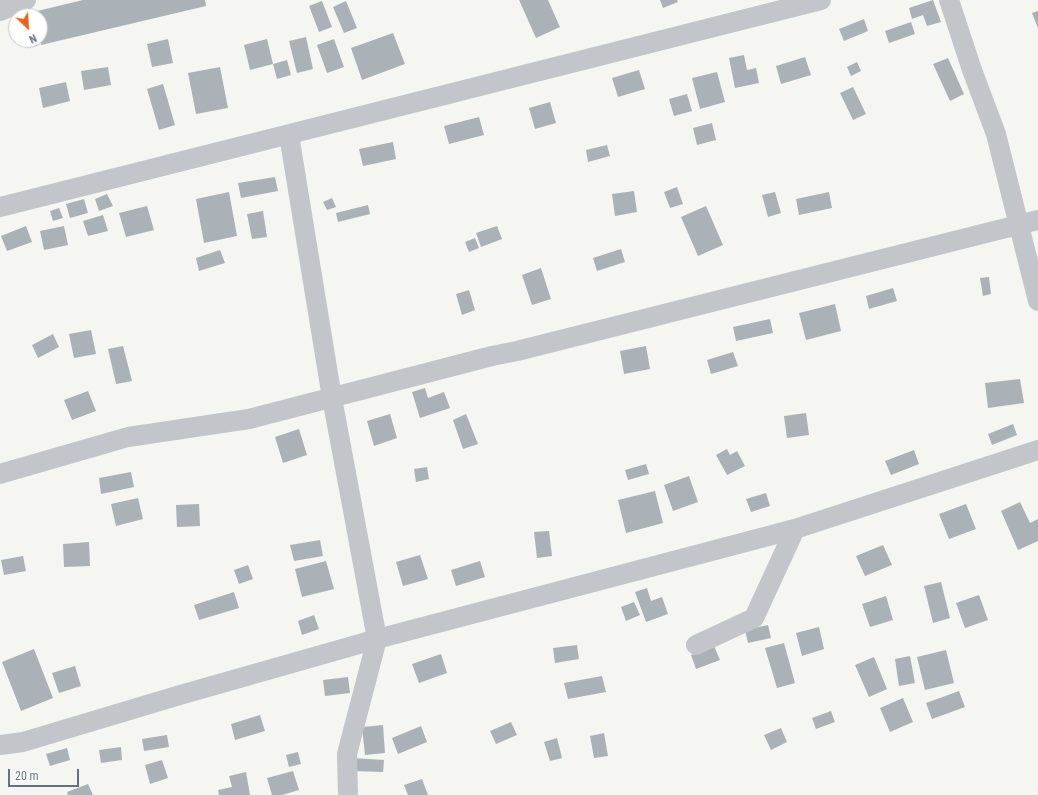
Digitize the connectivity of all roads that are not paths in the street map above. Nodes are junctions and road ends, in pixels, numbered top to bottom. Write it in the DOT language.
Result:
graph roads {
  1 [pos="26,0"];
  2 [pos="821,0"];
  3 [pos="949,0"];
  4 [pos="0,11"];
  5 [pos="289,135"];
  6 [pos="0,207"];
  7 [pos="1029,222"];
  8 [pos="1038,302"];
  9 [pos="332,398"];
  10 [pos="1038,450"];
  11 [pos="0,474"];
  12 [pos="795,529"];
  13 [pos="376,639"];
  14 [pos="696,645"];
  15 [pos="0,745"];
  16 [pos="348,795"];
  1 -- 4 [label="street"];
  2 -- 5 [label="street"];
  3 -- 7 [label="street"];
  5 -- 6 [label="street"];
  5 -- 9 [label="street"];
  7 -- 8 [label="street"];
  7 -- 9 [label="street"];
  9 -- 11 [label="street"];
  9 -- 13 [label="street"];
  10 -- 12 [label="street"];
  12 -- 13 [label="street"];
  12 -- 14 [label="street"];
  13 -- 15 [label="street"];
  13 -- 16 [label="street"];
}
